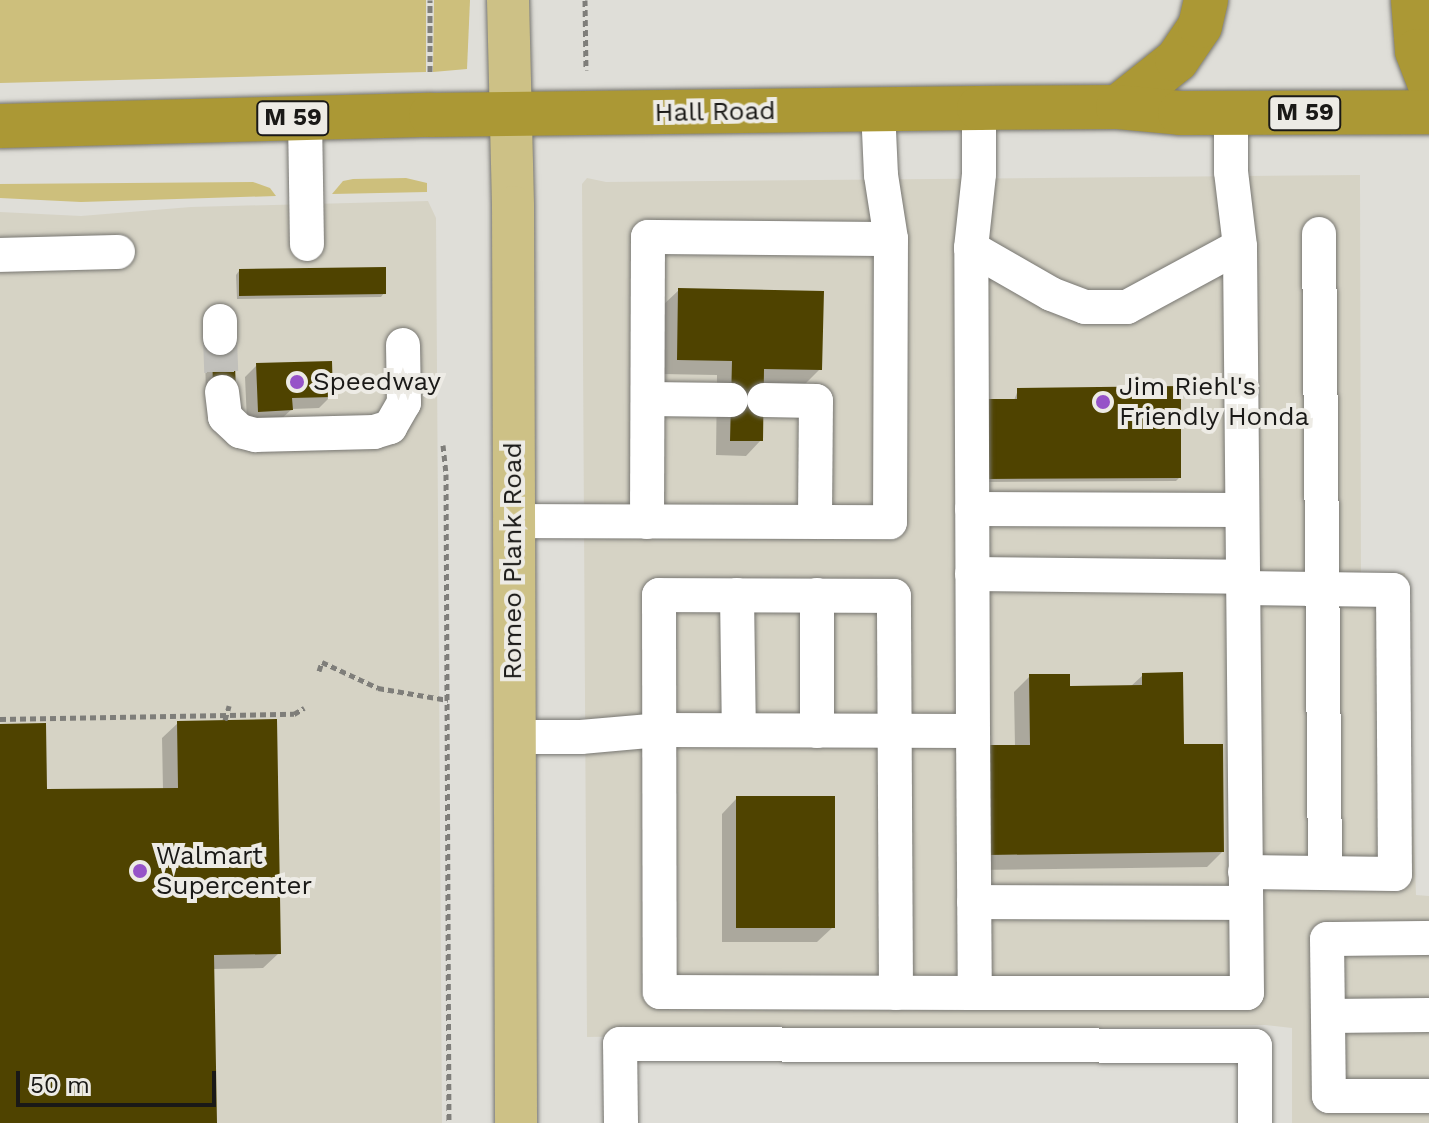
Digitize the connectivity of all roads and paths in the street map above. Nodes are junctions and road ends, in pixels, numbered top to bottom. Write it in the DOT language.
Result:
graph roads {
  1 [pos="430,0"];
  2 [pos="508,0"];
  3 [pos="585,0"];
  4 [pos="1206,0"];
  5 [pos="1413,0"];
  6 [pos="586,70"];
  7 [pos="430,72"];
  8 [pos="1429,82"];
  9 [pos="1118,107"];
  10 [pos="979,108"];
  11 [pos="878,109"];
  12 [pos="1429,112"];
  13 [pos="1231,113"];
  14 [pos="509,114"];
  15 [pos="305,118"];
  16 [pos="0,126"];
  17 [pos="1319,234"];
  18 [pos="891,239"];
  19 [pos="307,244"];
  20 [pos="1240,246"];
  21 [pos="971,248"];
  22 [pos="118,252"];
  23 [pos="0,255"];
  24 [pos="403,345"];
  25 [pos="222,392"];
  26 [pos="648,399"];
  27 [pos="443,445"];
  28 [pos="972,509"];
  29 [pos="1242,510"];
  30 [pos="514,521"];
  31 [pos="647,522"];
  32 [pos="815,522"];
  33 [pos="972,574"];
  34 [pos="1243,583"];
  35 [pos="1322,589"];
  36 [pos="737,595"];
  37 [pos="817,595"];
  38 [pos="319,671"];
  39 [pos="448,700"];
  40 [pos="229,706"];
  41 [pos="304,708"];
  42 [pos="225,718"];
  43 [pos="0,719"];
  44 [pos="659,730"];
  45 [pos="739,730"];
  46 [pos="817,731"];
  47 [pos="894,731"];
  48 [pos="973,731"];
  49 [pos="514,737"];
  50 [pos="1325,872"];
  51 [pos="1245,888"];
  52 [pos="974,902"];
  53 [pos="1429,938"];
  54 [pos="896,993"];
  55 [pos="975,993"];
  56 [pos="1429,1015"];
  57 [pos="1328,1016"];
  58 [pos="1429,1096"];
  59 [pos="1329,1110"];
  60 [pos="449,1123"];
  61 [pos="516,1123"];
  62 [pos="621,1123"];
  63 [pos="1255,1123"];
  1 -- 7 [label="path"];
  2 -- 14 [label="main road, Romeo Plank Road"];
  3 -- 6 [label="path"];
  4 -- 9 [label="highway"];
  5 -- 8 [label="highway"];
  9 -- 10 [label="highway, Hall Road / M 59"];
  9 -- 13 [label="highway, Hall Road / M 59"];
  10 -- 11 [label="highway, Hall Road / M 59"];
  10 -- 21 [label="lane"];
  11 -- 14 [label="highway, Hall Road / M 59"];
  11 -- 18 [label="lane"];
  12 -- 13 [label="highway, Hall Road / M 59"];
  13 -- 20 [label="lane"];
  14 -- 15 [label="highway, Hall Road / M 59"];
  14 -- 30 [label="main road, Romeo Plank Road"];
  15 -- 16 [label="highway, Hall Road / M 59"];
  15 -- 19 [label="lane"];
  17 -- 35 [label="lane"];
  18 -- 26 [label="lane"];
  18 -- 32 [label="lane"];
  20 -- 21 [label="lane"];
  20 -- 29 [label="lane"];
  21 -- 28 [label="lane"];
  22 -- 23 [label="lane"];
  24 -- 25 [label="lane"];
  26 -- 31 [label="lane"];
  26 -- 32 [label="lane"];
  27 -- 39 [label="path"];
  28 -- 29 [label="lane"];
  28 -- 33 [label="lane"];
  29 -- 34 [label="lane"];
  30 -- 31 [label="lane"];
  30 -- 49 [label="main road, Romeo Plank Road"];
  31 -- 32 [label="lane"];
  33 -- 34 [label="lane"];
  33 -- 48 [label="lane"];
  34 -- 35 [label="lane"];
  34 -- 51 [label="lane"];
  35 -- 50 [label="lane"];
  35 -- 50 [label="lane"];
  36 -- 37 [label="lane"];
  36 -- 44 [label="lane"];
  36 -- 45 [label="lane"];
  37 -- 46 [label="lane"];
  37 -- 47 [label="lane"];
  38 -- 39 [label="path"];
  39 -- 60 [label="path"];
  40 -- 42 [label="path"];
  41 -- 42 [label="path"];
  42 -- 43 [label="path"];
  44 -- 45 [label="lane"];
  44 -- 49 [label="lane"];
  44 -- 54 [label="lane"];
  45 -- 46 [label="lane"];
  46 -- 47 [label="lane"];
  47 -- 48 [label="lane"];
  47 -- 54 [label="lane"];
  48 -- 52 [label="lane"];
  49 -- 61 [label="main road, Romeo Plank Road"];
  50 -- 51 [label="lane"];
  51 -- 52 [label="lane"];
  51 -- 55 [label="lane"];
  52 -- 55 [label="lane"];
  53 -- 57 [label="lane"];
  54 -- 55 [label="lane"];
  56 -- 57 [label="lane"];
  57 -- 59 [label="lane"];
  58 -- 59 [label="lane"];
  62 -- 63 [label="lane"];
}
